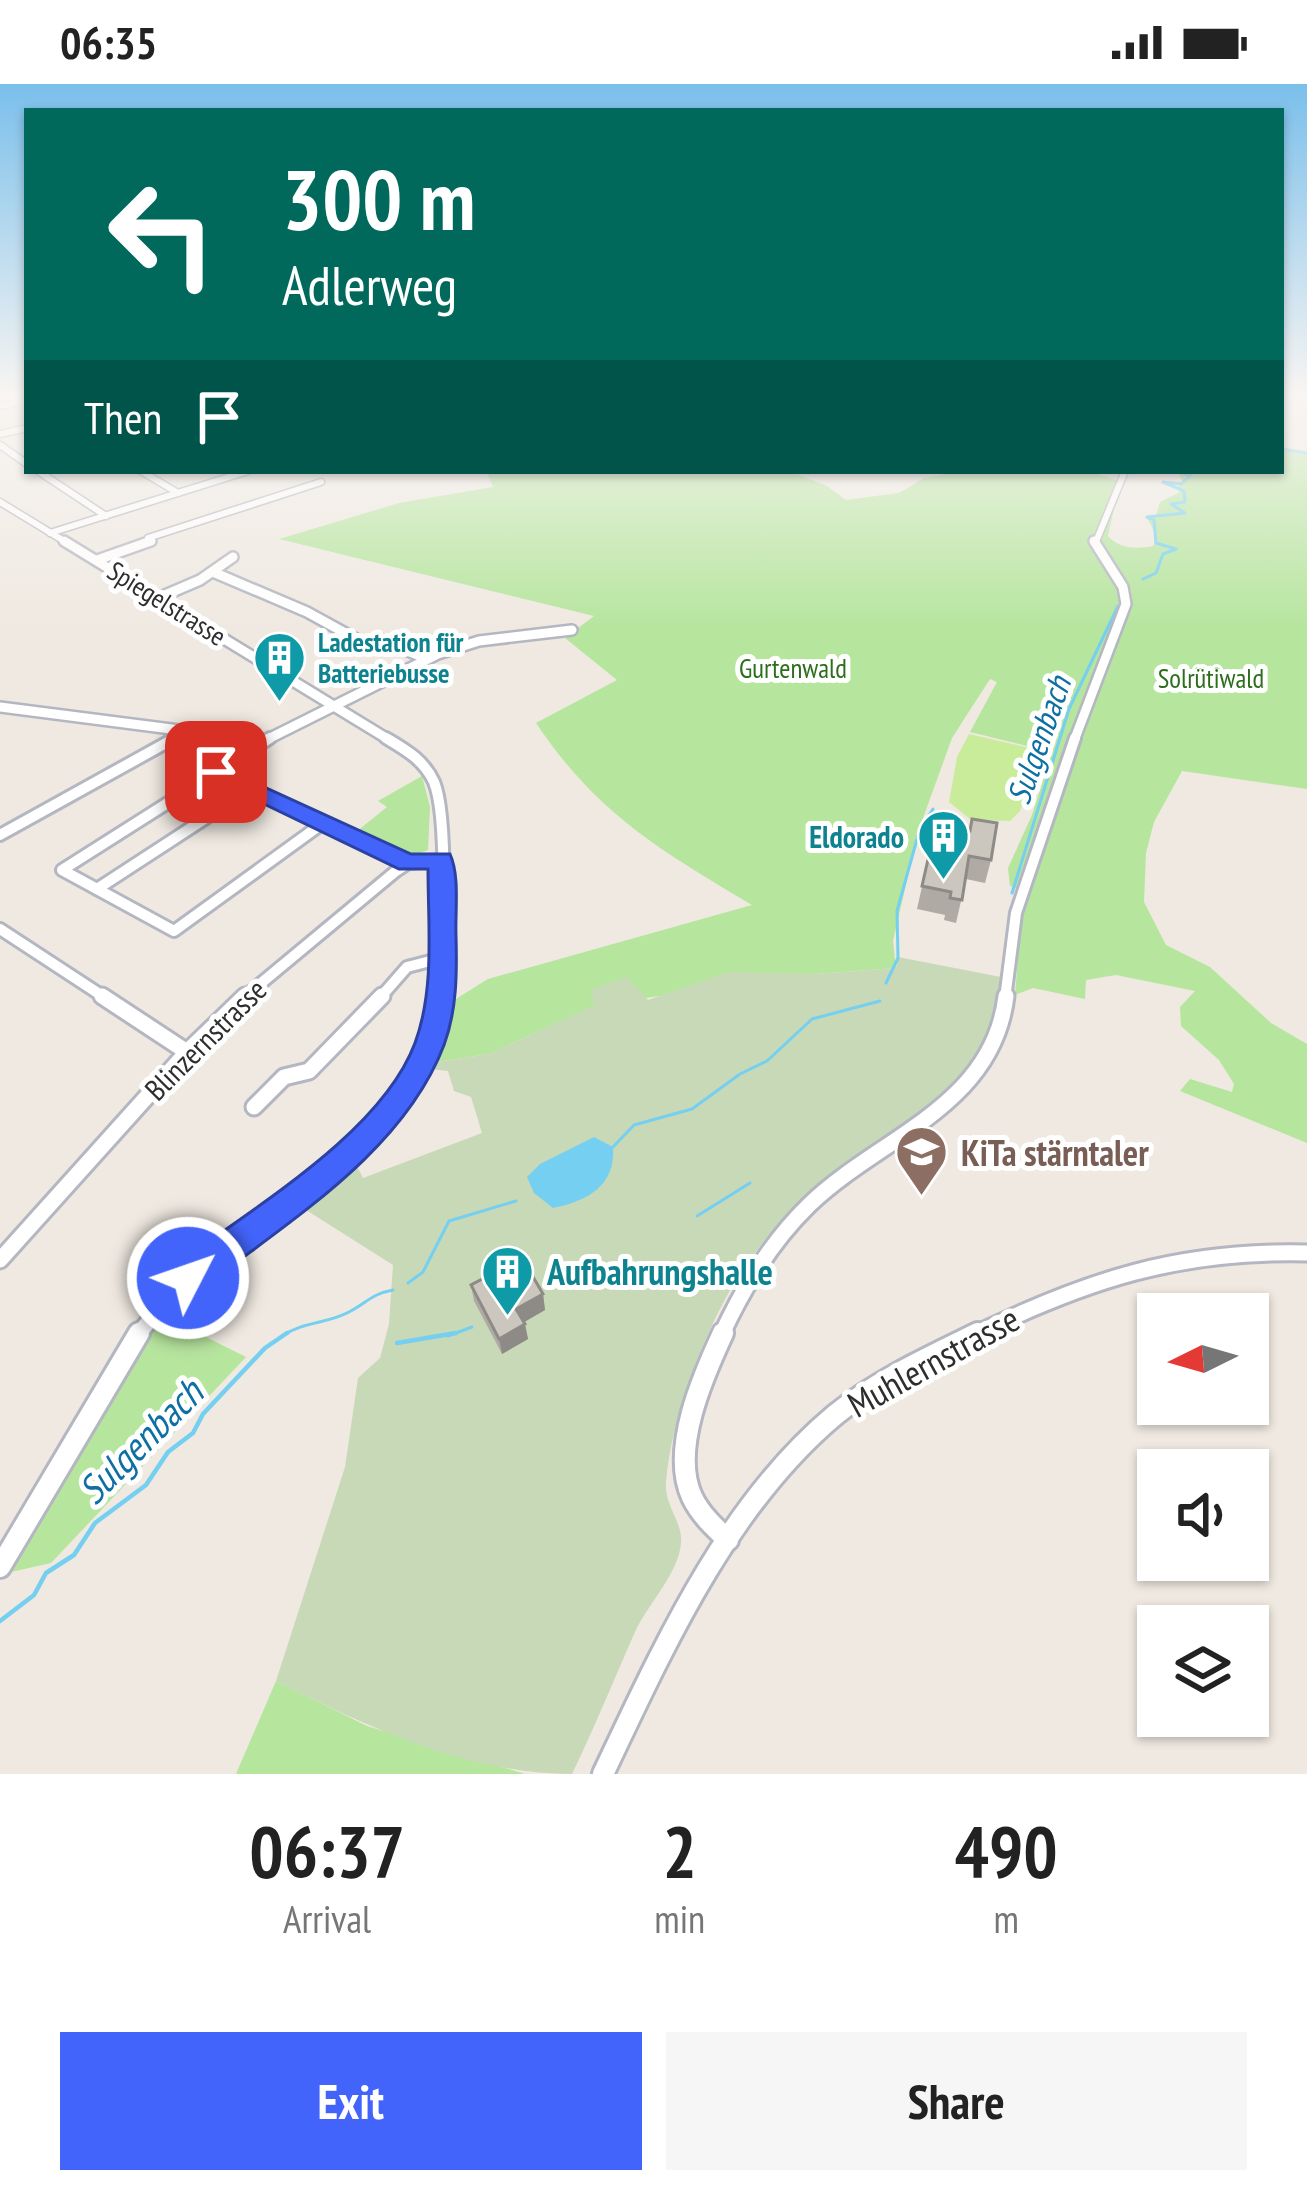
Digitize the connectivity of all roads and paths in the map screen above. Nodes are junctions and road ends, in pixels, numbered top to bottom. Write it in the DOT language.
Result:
graph roads {
  1 [pos="43,474"];
  2 [pos="147,474"];
  3 [pos="228,474"];
  4 [pos="1124,474"];
  5 [pos="321,482"];
  6 [pos="178,494"];
  7 [pos="0,502"];
  8 [pos="106,516"];
  9 [pos="50,533"];
  10 [pos="233,557"];
  11 [pos="97,560"];
  12 [pos="213,572"];
  13 [pos="158,598"];
  14 [pos="572,630"];
  15 [pos="427,659"];
  16 [pos="333,705"];
  17 [pos="0,707"];
  18 [pos="184,733"];
  19 [pos="265,741"];
  20 [pos="216,772"];
  21 [pos="252,788"];
  22 [pos="323,824"];
  23 [pos="0,836"];
  24 [pos="441,860"];
  25 [pos="408,863"];
  26 [pos="97,889"];
  27 [pos="0,929"];
  28 [pos="442,958"];
  29 [pos="187,1052"];
  30 [pos="254,1107"];
  31 [pos="1307,1253"];
  32 [pos="0,1260"];
  33 [pos="728,1540"];
  34 [pos="0,1568"];
  35 [pos="602,1774"];
  1 -- 8 [label="street"];
  2 -- 6 [label="street"];
  3 -- 6 [label="street"];
  4 -- 33 [label="street"];
  5 -- 11 [label="street"];
  6 -- 8 [label="street"];
  7 -- 9 [label="street, Spiegelstrasse"];
  8 -- 9 [label="street"];
  9 -- 11 [label="street, Spiegelstrasse"];
  10 -- 12 [label="street"];
  11 -- 13 [label="street, Spiegelstrasse"];
  12 -- 13 [label="street"];
  12 -- 15 [label="street"];
  13 -- 16 [label="street, Spiegelstrasse"];
  14 -- 15 [label="street"];
  15 -- 16 [label="street"];
  16 -- 19 [label="street"];
  16 -- 24 [label="street, Spiegelstrasse"];
  17 -- 18 [label="street"];
  18 -- 19 [label="street"];
  18 -- 23 [label="street"];
  19 -- 20 [label="street"];
  20 -- 21 [label="street"];
  20 -- 26 [label="street"];
  21 -- 22 [label="street"];
  21 -- 26 [label="street"];
  22 -- 25 [label="street"];
  22 -- 26 [label="street"];
  24 -- 25 [label="street"];
  24 -- 28 [label="street, Spiegelstrasse"];
  25 -- 29 [label="street, Blinzernstrasse"];
  27 -- 29 [label="street"];
  28 -- 30 [label="street"];
  28 -- 34 [label="street, Spiegelstrasse"];
  29 -- 32 [label="street, Blinzernstrasse"];
  31 -- 33 [label="street, Muhlernstrasse"];
  33 -- 35 [label="street, Muhlernstrasse"];
}
